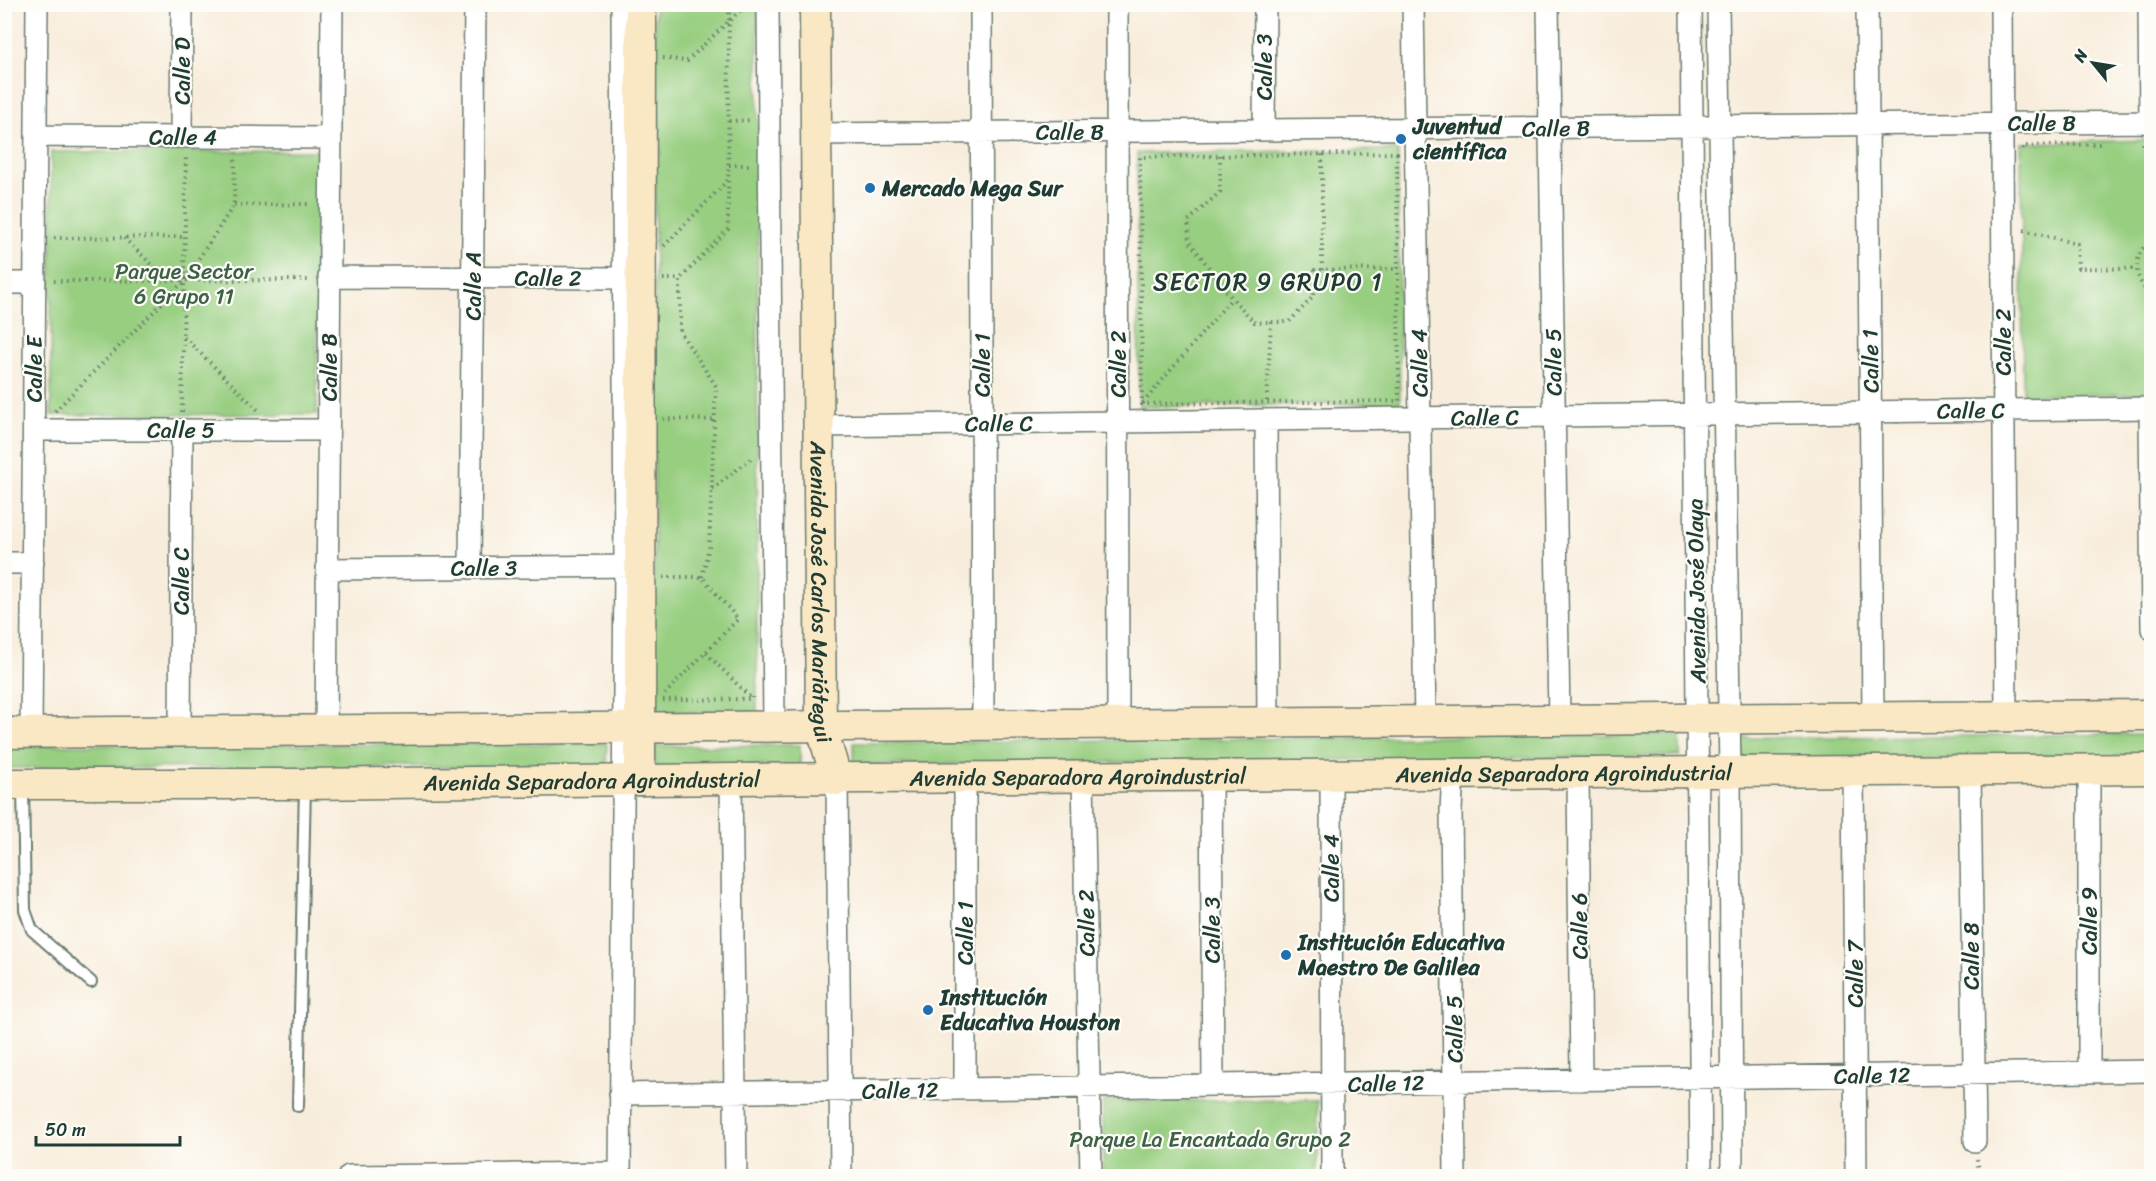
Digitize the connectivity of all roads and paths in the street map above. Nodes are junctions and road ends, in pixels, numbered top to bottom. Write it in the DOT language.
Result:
graph roads {
  1 [pos="37,4"];
  2 [pos="182,4"];
  3 [pos="332,4"];
  4 [pos="475,4"];
  5 [pos="622,4"];
  6 [pos="641,4"];
  7 [pos="729,4"];
  8 [pos="747,4"];
  9 [pos="768,4"];
  10 [pos="815,4"];
  11 [pos="981,4"];
  12 [pos="1117,4"];
  13 [pos="1264,4"];
  14 [pos="1413,4"];
  15 [pos="1548,4"];
  16 [pos="1691,4"];
  17 [pos="1718,4"];
  18 [pos="1867,4"];
  19 [pos="2001,4"];
  20 [pos="2149,4"];
  21 [pos="729,21"];
  22 [pos="660,69"];
  23 [pos="752,108"];
  24 [pos="752,120"];
  25 [pos="729,121"];
  26 [pos="2002,123"];
  27 [pos="1869,124"];
  28 [pos="1693,126"];
  29 [pos="1720,126"];
  30 [pos="1550,128"];
  31 [pos="1415,129"];
  32 [pos="2151,129"];
  33 [pos="1221,130"];
  34 [pos="1264,130"];
  35 [pos="752,131"];
  36 [pos="1118,131"];
  37 [pos="980,132"];
  38 [pos="816,134"];
  39 [pos="36,136"];
  40 [pos="330,138"];
  41 [pos="2107,144"];
  42 [pos="187,146"];
  43 [pos="235,154"];
  44 [pos="752,154"];
  45 [pos="1322,154"];
  46 [pos="1220,155"];
  47 [pos="2024,158"];
  48 [pos="729,165"];
  49 [pos="752,165"];
  50 [pos="752,177"];
  51 [pos="2151,179"];
  52 [pos="728,180"];
  53 [pos="315,204"];
  54 [pos="234,205"];
  55 [pos="54,226"];
  56 [pos="185,237"];
  57 [pos="54,238"];
  58 [pos="124,238"];
  59 [pos="2151,238"];
  60 [pos="659,239"];
  61 [pos="2024,242"];
  62 [pos="54,249"];
  63 [pos="1407,269"];
  64 [pos="2136,269"];
  65 [pos="54,270"];
  66 [pos="1322,270"];
  67 [pos="329,278"];
  68 [pos="473,278"];
  69 [pos="623,278"];
  70 [pos="660,279"];
  71 [pos="680,279"];
  72 [pos="168,281"];
  73 [pos="184,281"];
  74 [pos="41,282"];
  75 [pos="4,283"];
  76 [pos="1232,298"];
  77 [pos="2151,298"];
  78 [pos="1271,322"];
  79 [pos="2151,325"];
  80 [pos="183,337"];
  81 [pos="54,400"];
  82 [pos="1142,404"];
  83 [pos="2151,408"];
  84 [pos="2004,410"];
  85 [pos="170,411"];
  86 [pos="193,411"];
  87 [pos="248,411"];
  88 [pos="1266,411"];
  89 [pos="54,412"];
  90 [pos="66,412"];
  91 [pos="1871,412"];
  92 [pos="1723,414"];
  93 [pos="1694,415"];
  94 [pos="1554,416"];
  95 [pos="1420,418"];
  96 [pos="659,419"];
  97 [pos="714,420"];
  98 [pos="182,421"];
  99 [pos="1118,422"];
  100 [pos="982,423"];
  101 [pos="819,426"];
  102 [pos="34,430"];
  103 [pos="328,430"];
  104 [pos="752,469"];
  105 [pos="712,489"];
  106 [pos="4,563"];
  107 [pos="33,563"];
  108 [pos="471,568"];
  109 [pos="327,569"];
  110 [pos="641,570"];
  111 [pos="702,577"];
  112 [pos="2151,629"];
  113 [pos="752,688"];
  114 [pos="2151,715"];
  115 [pos="1873,717"];
  116 [pos="2006,717"];
  117 [pos="1698,719"];
  118 [pos="1728,719"];
  119 [pos="1559,720"];
  120 [pos="1425,721"];
  121 [pos="1268,722"];
  122 [pos="1118,724"];
  123 [pos="983,725"];
  124 [pos="821,726"];
  125 [pos="774,727"];
  126 [pos="631,728"];
  127 [pos="326,730"];
  128 [pos="180,731"];
  129 [pos="18,733"];
  130 [pos="2089,769"];
  131 [pos="2151,769"];
  132 [pos="1970,770"];
  133 [pos="1853,771"];
  134 [pos="1696,772"];
  135 [pos="1730,772"];
  136 [pos="1578,773"];
  137 [pos="1454,774"];
  138 [pos="1331,775"];
  139 [pos="1211,776"];
  140 [pos="965,777"];
  141 [pos="1083,777"];
  142 [pos="731,779"];
  143 [pos="631,780"];
  144 [pos="837,780"];
  145 [pos="14,784"];
  146 [pos="305,784"];
  147 [pos="91,982"];
  148 [pos="2151,1071"];
  149 [pos="2089,1072"];
  150 [pos="1972,1074"];
  151 [pos="1855,1076"];
  152 [pos="1732,1077"];
  153 [pos="1700,1078"];
  154 [pos="1581,1080"];
  155 [pos="1455,1082"];
  156 [pos="1332,1083"];
  157 [pos="1213,1085"];
  158 [pos="1090,1087"];
  159 [pos="965,1089"];
  160 [pos="839,1091"];
  161 [pos="735,1092"];
  162 [pos="620,1094"];
  163 [pos="298,1106"];
  164 [pos="1975,1141"];
  165 [pos="620,1175"];
  166 [pos="349,1176"];
  167 [pos="736,1176"];
  168 [pos="841,1176"];
  169 [pos="1091,1176"];
  170 [pos="1332,1176"];
  171 [pos="1455,1176"];
  172 [pos="1701,1176"];
  173 [pos="1732,1176"];
  174 [pos="1856,1176"];
  1 -- 39 [label="street, Calle E"];
  2 -- 42 [label="street, Calle D"];
  3 -- 40 [label="street, Calle B"];
  4 -- 68 [label="street, Calle A"];
  5 -- 69 [label="street"];
  6 -- 110 [label="street"];
  7 -- 21 [label="path"];
  8 -- 21 [label="path"];
  9 -- 125 [label="street"];
  10 -- 38 [label="street, Avenida José Carlos Mariátegui"];
  11 -- 37 [label="street, Calle 1"];
  12 -- 36 [label="street, Calle 2"];
  13 -- 34 [label="street, Calle 3"];
  14 -- 31 [label="street, Calle 4"];
  15 -- 30 [label="street, Calle 5"];
  16 -- 28 [label="street, Avenida José Olaya"];
  17 -- 29 [label="street, Avenida José Olaya"];
  18 -- 27 [label="street, Calle 1"];
  19 -- 26 [label="street, Calle 2"];
  20 -- 32 [label="street"];
  21 -- 22 [label="path"];
  21 -- 25 [label="path"];
  23 -- 24 [label="path"];
  24 -- 25 [label="path"];
  24 -- 35 [label="path"];
  25 -- 48 [label="path"];
  26 -- 27 [label="street, Calle B"];
  26 -- 32 [label="street, Calle B"];
  26 -- 84 [label="street, Calle 2"];
  27 -- 29 [label="street, Calle B"];
  27 -- 91 [label="street, Calle 1"];
  28 -- 29 [label="street, Calle B"];
  28 -- 30 [label="street, Calle B"];
  28 -- 93 [label="street, Avenida José Olaya"];
  29 -- 92 [label="street, Avenida José Olaya"];
  30 -- 31 [label="street, Calle B"];
  30 -- 94 [label="street, Calle 5"];
  31 -- 34 [label="street, Calle B"];
  31 -- 63 [label="street, Calle 4"];
  32 -- 51 [label="path"];
  33 -- 34 [label="street, Calle B"];
  33 -- 36 [label="street, Calle B"];
  33 -- 46 [label="path"];
  36 -- 37 [label="street, Calle B"];
  36 -- 99 [label="street, Calle 2"];
  37 -- 38 [label="street, Calle B"];
  37 -- 100 [label="street, Calle 1"];
  38 -- 101 [label="street, Avenida José Carlos Mariátegui"];
  39 -- 42 [label="street, Calle 4"];
  39 -- 74 [label="street, Calle E"];
  40 -- 42 [label="street, Calle 4"];
  40 -- 67 [label="street, Calle B"];
  41 -- 47 [label="path"];
  42 -- 56 [label="path"];
  43 -- 54 [label="path"];
  44 -- 49 [label="path"];
  45 -- 46 [label="path"];
  45 -- 63 [label="path"];
  45 -- 66 [label="path"];
  46 -- 76 [label="path"];
  46 -- 82 [label="path"];
  48 -- 49 [label="path"];
  48 -- 52 [label="path"];
  49 -- 50 [label="path"];
  52 -- 60 [label="path"];
  52 -- 71 [label="path"];
  53 -- 54 [label="path"];
  54 -- 73 [label="path"];
  55 -- 57 [label="path"];
  56 -- 58 [label="path"];
  56 -- 73 [label="path"];
  57 -- 58 [label="path"];
  57 -- 62 [label="path"];
  58 -- 72 [label="path"];
  59 -- 64 [label="path"];
  61 -- 64 [label="path"];
  63 -- 66 [label="path"];
  63 -- 88 [label="path"];
  63 -- 95 [label="street, Calle 4"];
  64 -- 77 [label="path"];
  65 -- 74 [label="path"];
  66 -- 78 [label="path"];
  67 -- 68 [label="street, Calle 2"];
  67 -- 73 [label="path"];
  67 -- 103 [label="street, Calle B"];
  68 -- 69 [label="street, Calle 2"];
  68 -- 108 [label="street, Calle A"];
  69 -- 110 [label="street"];
  70 -- 71 [label="path"];
  71 -- 97 [label="path"];
  72 -- 73 [label="path"];
  72 -- 74 [label="path"];
  73 -- 80 [label="path"];
  73 -- 89 [label="path"];
  74 -- 75 [label="street"];
  74 -- 102 [label="street, Calle E"];
  76 -- 78 [label="path"];
  76 -- 82 [label="path"];
  77 -- 79 [label="path"];
  78 -- 88 [label="path"];
  80 -- 87 [label="path"];
  80 -- 98 [label="path"];
  81 -- 89 [label="path"];
  82 -- 88 [label="path"];
  82 -- 99 [label="path"];
  83 -- 84 [label="street, Calle C"];
  83 -- 112 [label="street"];
  84 -- 91 [label="street, Calle C"];
  84 -- 116 [label="street, Calle 2"];
  85 -- 98 [label="path"];
  86 -- 98 [label="path"];
  88 -- 95 [label="street, Calle C"];
  88 -- 99 [label="street, Calle C"];
  88 -- 121 [label="street"];
  89 -- 90 [label="path"];
  89 -- 102 [label="path"];
  91 -- 92 [label="street, Calle C"];
  91 -- 115 [label="street, Calle 1"];
  92 -- 93 [label="street, Calle C"];
  92 -- 118 [label="street, Avenida José Olaya"];
  93 -- 94 [label="street, Calle C"];
  93 -- 117 [label="street, Avenida José Olaya"];
  94 -- 95 [label="street, Calle C"];
  94 -- 119 [label="street, Calle 5"];
  95 -- 120 [label="street, Calle 4"];
  96 -- 97 [label="path"];
  97 -- 105 [label="path"];
  98 -- 102 [label="street, Calle 5"];
  98 -- 103 [label="street, Calle 5"];
  98 -- 128 [label="street, Calle C"];
  99 -- 100 [label="street, Calle C"];
  99 -- 122 [label="street, Calle 2"];
  100 -- 101 [label="street, Calle C"];
  100 -- 123 [label="street, Calle 1"];
  101 -- 124 [label="street, Avenida José Carlos Mariátegui"];
  102 -- 107 [label="street, Calle E"];
  103 -- 109 [label="street, Calle B"];
  104 -- 105 [label="path"];
  105 -- 111 [label="path"];
  106 -- 107 [label="street"];
  107 -- 129 [label="street, Calle E"];
  108 -- 109 [label="street, Calle 3"];
  108 -- 110 [label="street, Calle 3"];
  109 -- 127 [label="street, Calle B"];
  110 -- 111 [label="path"];
  110 -- 126 [label="street"];
  111 -- 113 [label="path"];
  114 -- 116 [label="street"];
  115 -- 116 [label="street"];
  115 -- 118 [label="street"];
  117 -- 118 [label="street"];
  117 -- 119 [label="street"];
  117 -- 134 [label="street, Avenida José Olaya"];
  118 -- 135 [label="street, Avenida José Olaya"];
  119 -- 120 [label="street"];
  120 -- 121 [label="street"];
  121 -- 122 [label="street"];
  122 -- 123 [label="street"];
  123 -- 124 [label="street"];
  124 -- 125 [label="street"];
  124 -- 144 [label="street, Avenida José Carlos Mariátegui"];
  125 -- 126 [label="street"];
  126 -- 127 [label="street"];
  126 -- 143 [label="street"];
  127 -- 128 [label="street"];
  128 -- 129 [label="street"];
  130 -- 131 [label="street, Avenida Separadora Agroindustrial"];
  130 -- 132 [label="street, Avenida Separadora Agroindustrial"];
  130 -- 149 [label="street, Calle 9"];
  132 -- 133 [label="street, Avenida Separadora Agroindustrial"];
  132 -- 150 [label="street, Calle 8"];
  133 -- 135 [label="street, Avenida Separadora Agroindustrial"];
  133 -- 151 [label="street, Calle 7"];
  134 -- 135 [label="street, Avenida Separadora Agroindustrial"];
  134 -- 136 [label="street, Avenida Separadora Agroindustrial"];
  134 -- 153 [label="street, Avenida José Olaya"];
  135 -- 152 [label="street, Avenida José Olaya"];
  136 -- 137 [label="street, Avenida Separadora Agroindustrial"];
  136 -- 154 [label="street, Calle 6"];
  137 -- 138 [label="street, Avenida Separadora Agroindustrial"];
  137 -- 155 [label="street, Calle 5"];
  138 -- 139 [label="street, Avenida Separadora Agroindustrial"];
  138 -- 156 [label="street, Calle 4"];
  139 -- 141 [label="street, Avenida Separadora Agroindustrial"];
  139 -- 157 [label="street, Calle 3"];
  140 -- 141 [label="street, Avenida Separadora Agroindustrial"];
  140 -- 144 [label="street, Avenida Separadora Agroindustrial"];
  140 -- 159 [label="street, Calle 1"];
  141 -- 158 [label="street, Calle 2"];
  142 -- 143 [label="street, Avenida Separadora Agroindustrial"];
  142 -- 144 [label="street, Avenida Separadora Agroindustrial"];
  142 -- 161 [label="street"];
  143 -- 146 [label="street, Avenida Separadora Agroindustrial"];
  143 -- 162 [label="street"];
  144 -- 160 [label="street, Avenida José Carlos Mariátegui"];
  145 -- 146 [label="street, Avenida Separadora Agroindustrial"];
  145 -- 147 [label="lane"];
  146 -- 163 [label="lane"];
  148 -- 149 [label="street, Calle 12"];
  149 -- 150 [label="street, Calle 12"];
  150 -- 151 [label="street, Calle 12"];
  150 -- 164 [label="street, Calle 8"];
  151 -- 152 [label="street, Calle 12"];
  151 -- 174 [label="street, Calle 7"];
  152 -- 153 [label="street, Calle 12"];
  152 -- 173 [label="street, Avenida José Olaya"];
  153 -- 154 [label="street, Calle 12"];
  153 -- 172 [label="street, Avenida José Olaya"];
  154 -- 155 [label="street, Calle 12"];
  155 -- 156 [label="street, Calle 12"];
  155 -- 171 [label="street, Calle 5"];
  156 -- 157 [label="street, Calle 12"];
  156 -- 170 [label="street, Calle 4"];
  157 -- 158 [label="street, Calle 12"];
  158 -- 159 [label="street, Calle 12"];
  158 -- 169 [label="street, Calle 2"];
  159 -- 160 [label="street, Calle 12"];
  160 -- 161 [label="street, Calle 12"];
  160 -- 168 [label="street, Avenida José Carlos Mariátegui"];
  161 -- 162 [label="street, Calle 12"];
  161 -- 167 [label="street"];
  162 -- 165 [label="street"];
  165 -- 166 [label="street"];
}
